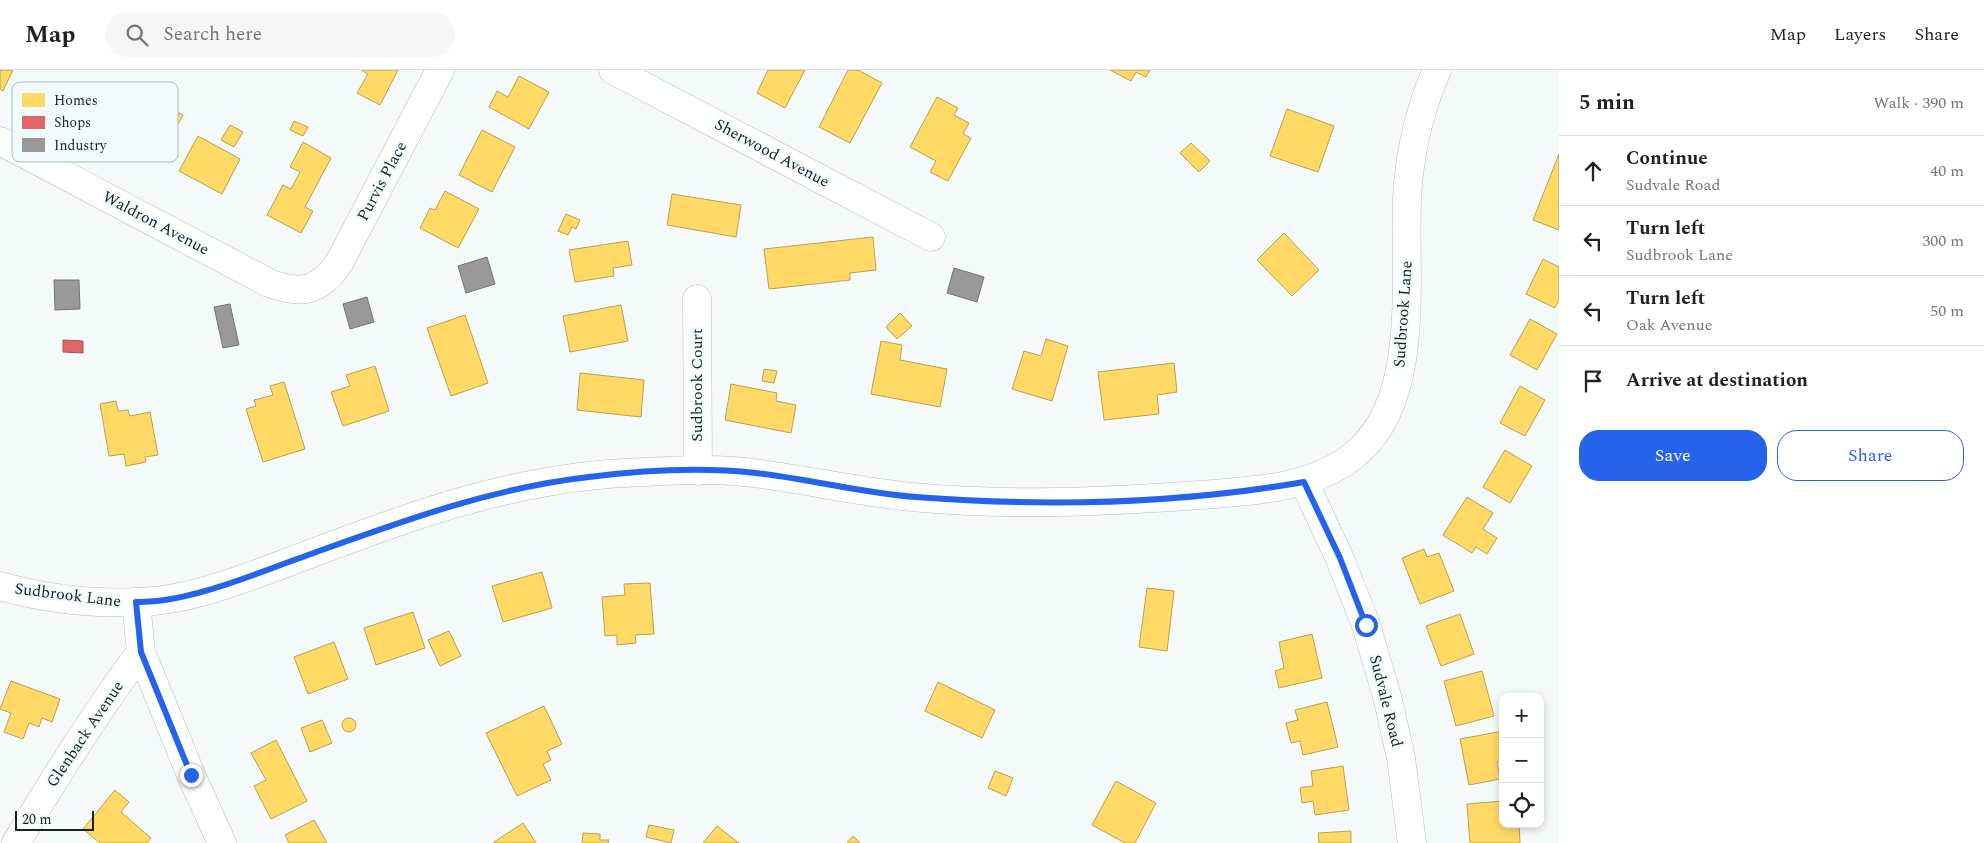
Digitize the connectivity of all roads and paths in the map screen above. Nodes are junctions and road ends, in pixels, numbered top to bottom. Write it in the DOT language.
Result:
graph roads {
  1 [pos="440,70"];
  2 [pos="613,70"];
  3 [pos="1437,70"];
  4 [pos="0,141"];
  5 [pos="12,147"];
  6 [pos="40,162"];
  7 [pos="931,236"];
  8 [pos="316,286"];
  9 [pos="697,299"];
  10 [pos="698,471"];
  11 [pos="1304,482"];
  12 [pos="0,586"];
  13 [pos="136,602"];
  14 [pos="141,652"];
  15 [pos="16,843"];
  16 [pos="222,843"];
  17 [pos="1412,843"];
  1 -- 8 [label="street, Purvis Place"];
  2 -- 7 [label="street, Sherwood Avenue"];
  3 -- 11 [label="street, Sudbrook Lane"];
  4 -- 5 [label="street, Waldron Avenue"];
  6 -- 8 [label="street, Waldron Avenue"];
  9 -- 10 [label="street, Sudbrook Court"];
  10 -- 11 [label="street, Sudbrook Lane"];
  10 -- 13 [label="street, Sudbrook Lane"];
  11 -- 17 [label="street, Sudvale Road"];
  12 -- 13 [label="street, Sudbrook Lane"];
  13 -- 14 [label="street"];
  14 -- 15 [label="street, Glenback Avenue"];
  14 -- 16 [label="street"];
}
